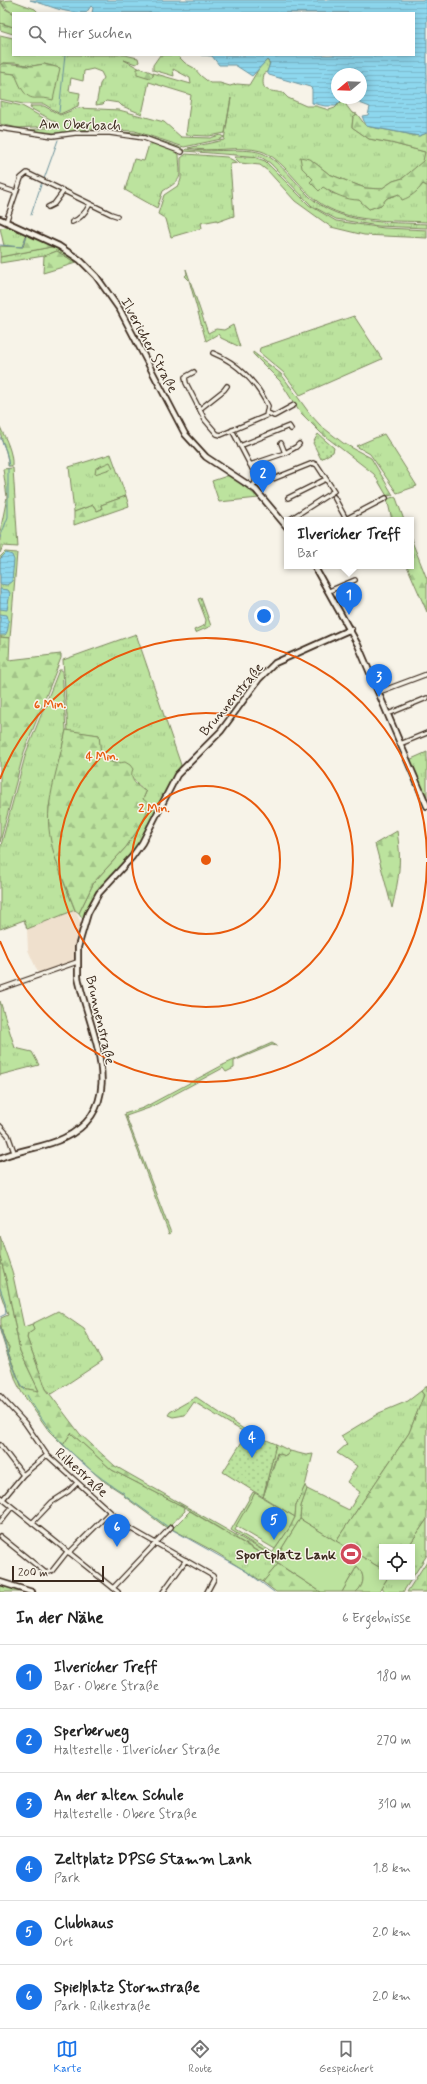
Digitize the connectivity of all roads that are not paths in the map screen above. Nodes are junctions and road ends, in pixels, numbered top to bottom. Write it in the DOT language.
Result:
graph roads {
  1 [pos="0,128"];
  2 [pos="182,152"];
  3 [pos="0,188"];
  4 [pos="15,192"];
  5 [pos="63,192"];
  6 [pos="90,204"];
  7 [pos="48,206"];
  8 [pos="117,216"];
  9 [pos="0,219"];
  10 [pos="6,222"];
  11 [pos="72,222"];
  12 [pos="213,353"];
  13 [pos="194,372"];
  14 [pos="227,386"];
  15 [pos="294,405"];
  16 [pos="200,409"];
  17 [pos="268,413"];
  18 [pos="291,429"];
  19 [pos="232,430"];
  20 [pos="281,443"];
  21 [pos="299,444"];
  22 [pos="240,446"];
  23 [pos="285,453"];
  24 [pos="250,465"];
  25 [pos="326,479"];
  26 [pos="256,482"];
  27 [pos="252,487"];
  28 [pos="334,496"];
  29 [pos="288,498"];
  30 [pos="386,498"];
  31 [pos="296,517"];
  32 [pos="344,517"];
  33 [pos="351,517"];
  34 [pos="284,520"];
  35 [pos="316,569"];
  36 [pos="355,580"];
  37 [pos="329,591"];
  38 [pos="351,629"];
  39 [pos="427,674"];
  40 [pos="379,692"];
  41 [pos="427,698"];
  42 [pos="388,714"];
  43 [pos="427,733"];
  44 [pos="400,744"];
  45 [pos="427,806"];
  46 [pos="77,962"];
  47 [pos="0,989"];
  48 [pos="0,1126"];
  49 [pos="14,1152"];
  50 [pos="0,1158"];
  51 [pos="0,1396"];
  52 [pos="0,1445"];
  53 [pos="47,1455"];
  54 [pos="23,1475"];
  55 [pos="76,1483"];
  56 [pos="2,1498"];
  57 [pos="12,1507"];
  58 [pos="110,1512"];
  59 [pos="0,1522"];
  60 [pos="32,1524"];
  61 [pos="171,1527"];
  62 [pos="0,1536"];
  63 [pos="156,1543"];
  64 [pos="68,1553"];
  65 [pos="186,1560"];
  66 [pos="0,1582"];
  67 [pos="113,1588"];
  68 [pos="32,1592"];
  69 [pos="118,1592"];
  70 [pos="163,1592"];
  71 [pos="207,1592"];
  1 -- 2 [label="street, Am Oberbach"];
  3 -- 4 [label="street"];
  4 -- 5 [label="street"];
  4 -- 10 [label="street"];
  5 -- 6 [label="street"];
  5 -- 7 [label="street"];
  6 -- 8 [label="street"];
  6 -- 11 [label="street"];
  9 -- 10 [label="street, Ilvericher Straße"];
  10 -- 27 [label="street, Ilvericher Straße"];
  12 -- 17 [label="street"];
  13 -- 16 [label="street"];
  14 -- 16 [label="street"];
  15 -- 17 [label="street"];
  16 -- 19 [label="street"];
  17 -- 19 [label="street"];
  18 -- 22 [label="street"];
  19 -- 22 [label="street"];
  20 -- 23 [label="street"];
  21 -- 23 [label="street"];
  22 -- 24 [label="street"];
  23 -- 24 [label="street"];
  24 -- 26 [label="street"];
  25 -- 26 [label="street"];
  25 -- 29 [label="street"];
  25 -- 31 [label="street"];
  26 -- 27 [label="street"];
  27 -- 34 [label="street, Ilvericher Straße"];
  28 -- 32 [label="street"];
  30 -- 33 [label="street"];
  35 -- 37 [label="street"];
  36 -- 37 [label="street"];
  37 -- 38 [label="street"];
  38 -- 40 [label="street"];
  38 -- 46 [label="street, Brunnenstraße"];
  39 -- 40 [label="street"];
  40 -- 42 [label="street"];
  41 -- 42 [label="street"];
  42 -- 44 [label="street"];
  43 -- 44 [label="street"];
  44 -- 45 [label="street"];
  46 -- 47 [label="street"];
  46 -- 49 [label="street, Brunnenstraße"];
  48 -- 49 [label="street"];
  49 -- 50 [label="street, Brunnenstraße"];
  51 -- 53 [label="street, Rilkestraße"];
  52 -- 54 [label="street"];
  53 -- 54 [label="street"];
  53 -- 55 [label="street, Rilkestraße"];
  54 -- 56 [label="street"];
  55 -- 58 [label="street, Rilkestraße"];
  55 -- 60 [label="street"];
  56 -- 57 [label="street"];
  57 -- 59 [label="street"];
  57 -- 60 [label="street"];
  58 -- 63 [label="street, Rilkestraße"];
  58 -- 64 [label="street"];
  60 -- 64 [label="street"];
  61 -- 63 [label="street"];
  62 -- 64 [label="street"];
  63 -- 65 [label="street, Rilkestraße"];
  63 -- 67 [label="street"];
  64 -- 67 [label="street"];
  65 -- 70 [label="street"];
  65 -- 71 [label="street, Rilkestraße"];
  66 -- 68 [label="street"];
  67 -- 69 [label="street"];
}
